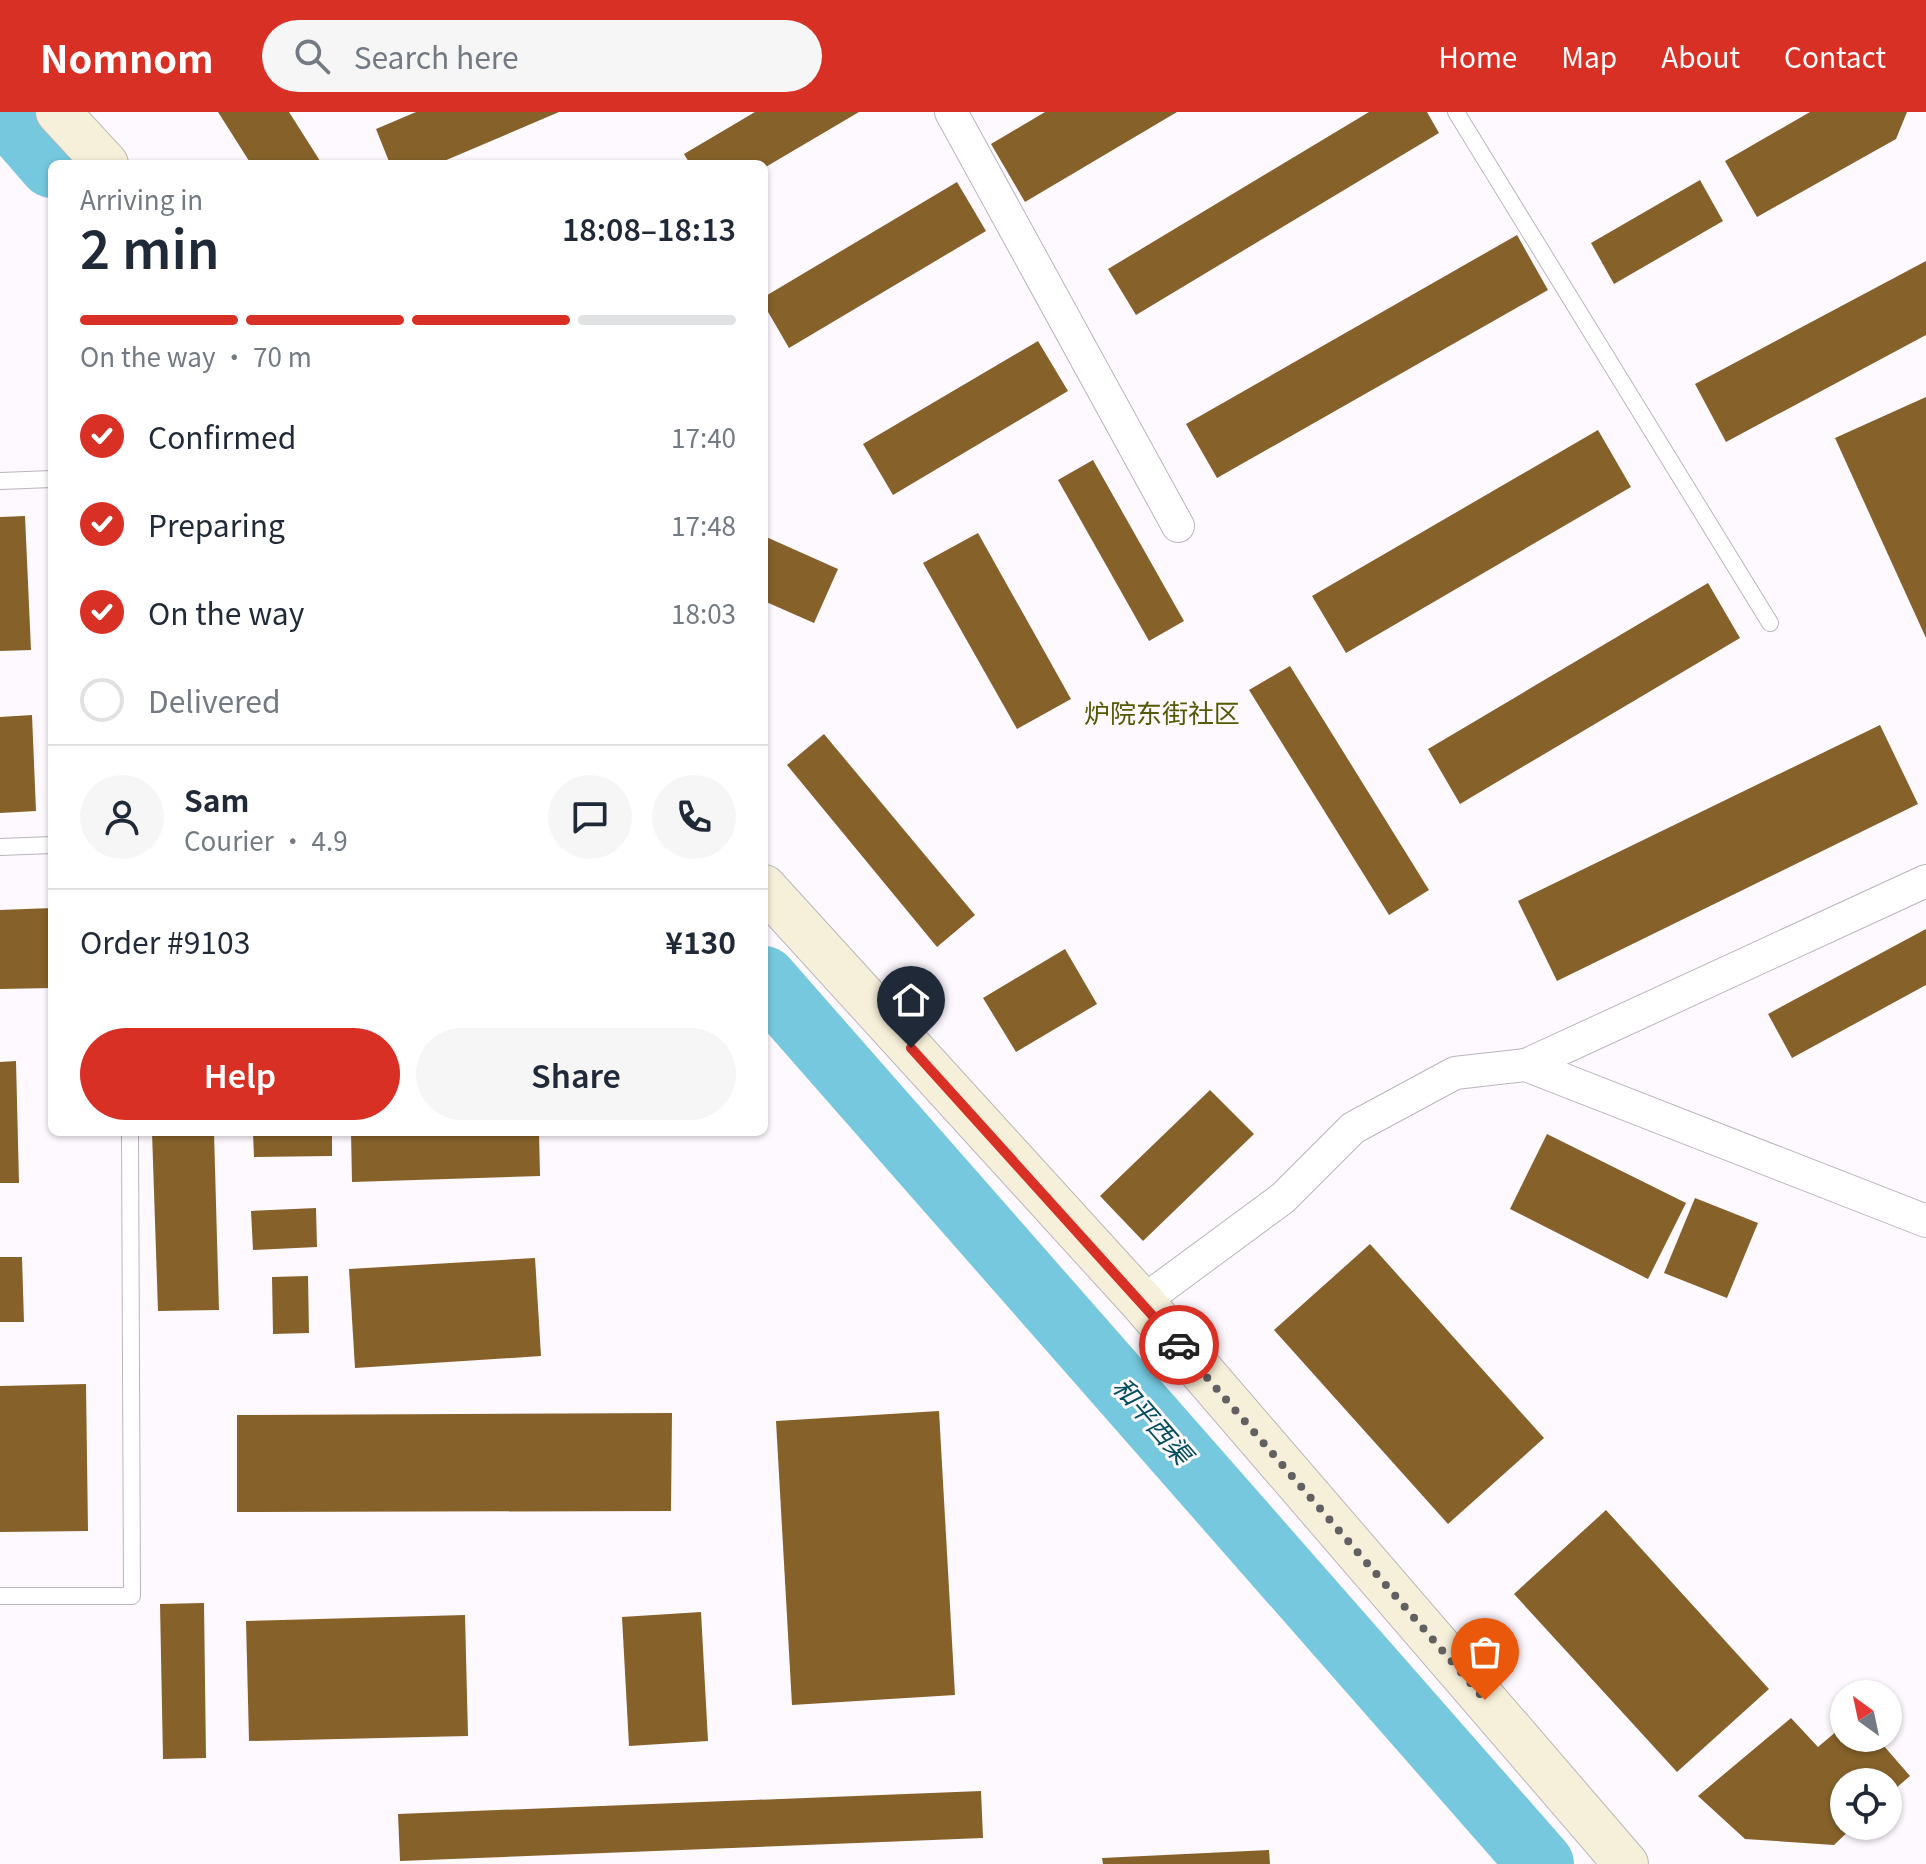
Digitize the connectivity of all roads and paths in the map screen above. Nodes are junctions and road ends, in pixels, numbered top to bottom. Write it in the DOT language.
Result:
graph roads {
  1 [pos="58,112"];
  2 [pos="1456,112"];
  3 [pos="958,115"];
  4 [pos="102,160"];
  5 [pos="48,479"];
  6 [pos="0,481"];
  7 [pos="1178,526"];
  8 [pos="1770,623"];
  9 [pos="48,845"];
  10 [pos="0,847"];
  11 [pos="1926,881"];
  12 [pos="768,891"];
  13 [pos="1526,1065"];
  14 [pos="130,1136"];
  15 [pos="1926,1221"];
  16 [pos="1142,1302"];
  17 [pos="0,1596"];
  18 [pos="1626,1864"];
  1 -- 4 [label="street"];
  2 -- 8 [label="lane"];
  3 -- 7 [label="street"];
  5 -- 6 [label="lane"];
  9 -- 10 [label="lane"];
  11 -- 13 [label="street"];
  12 -- 16 [label="street"];
  13 -- 15 [label="street"];
  13 -- 16 [label="street"];
  14 -- 17 [label="lane"];
  16 -- 18 [label="street"];
}
